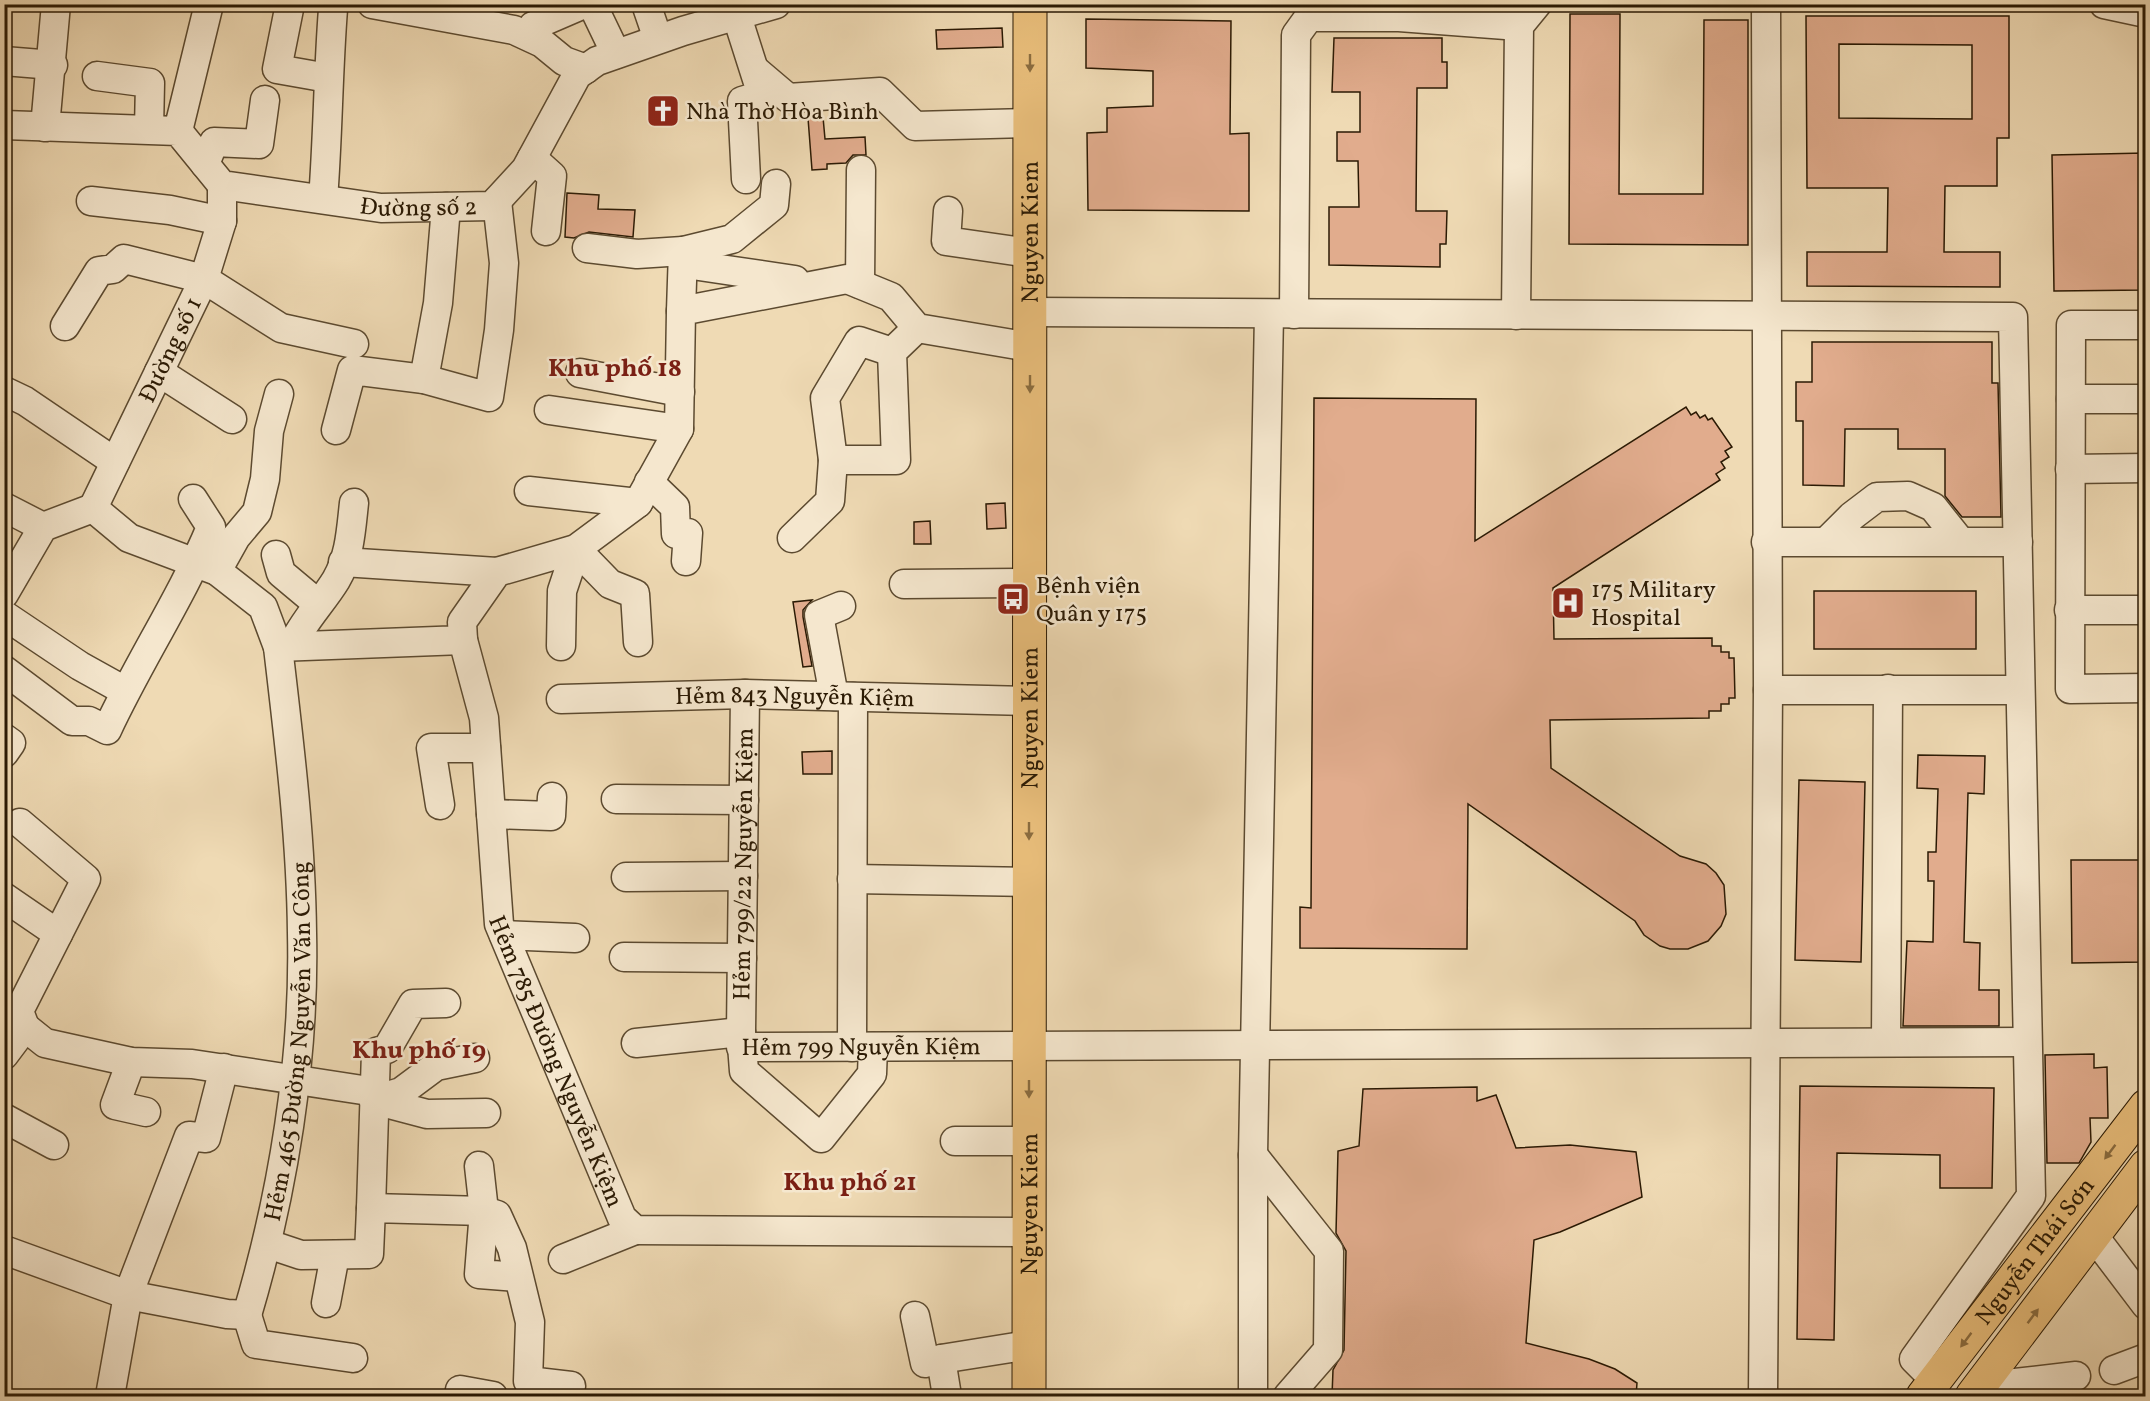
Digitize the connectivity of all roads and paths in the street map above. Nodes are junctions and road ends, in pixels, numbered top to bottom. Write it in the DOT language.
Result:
graph roads {
  1 [pos="56,4"];
  2 [pos="209,4"];
  3 [pos="290,4"];
  4 [pos="372,4"];
  5 [pos="584,4"];
  6 [pos="592,4"];
  7 [pos="646,4"];
  8 [pos="776,4"];
  9 [pos="1030,4"];
  10 [pos="1537,4"];
  11 [pos="1766,4"];
  12 [pos="2104,4"];
  13 [pos="333,9"];
  14 [pos="735,10"];
  15 [pos="2145,13"];
  16 [pos="532,23"];
  17 [pos="1519,26"];
  18 [pos="658,39"];
  19 [pos="616,54"];
  20 [pos="4,61"];
  21 [pos="53,66"];
  22 [pos="586,69"];
  23 [pos="755,70"];
  24 [pos="97,76"];
  25 [pos="328,78"];
  26 [pos="265,100"];
  27 [pos="1030,123"];
  28 [pos="4,125"];
  29 [pos="45,127"];
  30 [pos="149,129"];
  31 [pos="178,131"];
  32 [pos="532,158"];
  33 [pos="861,170"];
  34 [pos="214,175"];
  35 [pos="746,179"];
  36 [pos="776,184"];
  37 [pos="323,199"];
  38 [pos="91,201"];
  39 [pos="497,201"];
  40 [pos="446,207"];
  41 [pos="948,211"];
  42 [pos="222,220"];
  43 [pos="546,231"];
  44 [pos="587,248"];
  45 [pos="1030,253"];
  46 [pos="688,261"];
  47 [pos="204,279"];
  48 [pos="820,284"];
  49 [pos="860,284"];
  50 [pos="681,311"];
  51 [pos="1030,312"];
  52 [pos="1281,314"];
  53 [pos="1516,315"];
  54 [pos="1768,317"];
  55 [pos="2145,325"];
  56 [pos="65,326"];
  57 [pos="917,328"];
  58 [pos="354,344"];
  59 [pos="1030,347"];
  60 [pos="892,352"];
  61 [pos="159,372"];
  62 [pos="580,373"];
  63 [pos="424,378"];
  64 [pos="4,391"];
  65 [pos="680,392"];
  66 [pos="279,394"];
  67 [pos="2071,399"];
  68 [pos="2145,399"];
  69 [pos="549,410"];
  70 [pos="232,419"];
  71 [pos="679,429"];
  72 [pos="336,430"];
  73 [pos="833,460"];
  74 [pos="115,462"];
  75 [pos="2145,468"];
  76 [pos="2070,469"];
  77 [pos="529,491"];
  78 [pos="643,493"];
  79 [pos="193,499"];
  80 [pos="354,503"];
  81 [pos="4,507"];
  82 [pos="93,508"];
  83 [pos="43,527"];
  84 [pos="792,538"];
  85 [pos="1828,540"];
  86 [pos="1960,541"];
  87 [pos="1766,542"];
  88 [pos="2018,542"];
  89 [pos="576,549"];
  90 [pos="276,555"];
  91 [pos="686,561"];
  92 [pos="343,562"];
  93 [pos="206,567"];
  94 [pos="497,572"];
  95 [pos="1030,583"];
  96 [pos="904,584"];
  97 [pos="4,594"];
  98 [pos="318,604"];
  99 [pos="841,606"];
  100 [pos="2069,610"];
  101 [pos="2145,610"];
  102 [pos="4,615"];
  103 [pos="463,640"];
  104 [pos="638,642"];
  105 [pos="285,646"];
  106 [pos="561,646"];
  107 [pos="4,670"];
  108 [pos="2145,688"];
  109 [pos="1888,689"];
  110 [pos="1768,690"];
  111 [pos="2019,690"];
  112 [pos="125,691"];
  113 [pos="745,694"];
  114 [pos="843,697"];
  115 [pos="561,699"];
  116 [pos="1029,701"];
  117 [pos="4,738"];
  118 [pos="486,748"];
  119 [pos="4,753"];
  120 [pos="552,797"];
  121 [pos="616,799"];
  122 [pos="744,800"];
  123 [pos="440,805"];
  124 [pos="491,814"];
  125 [pos="20,823"];
  126 [pos="743,876"];
  127 [pos="626,877"];
  128 [pos="852,879"];
  129 [pos="1029,882"];
  130 [pos="4,897"];
  131 [pos="58,934"];
  132 [pos="504,934"];
  133 [pos="575,938"];
  134 [pos="624,957"];
  135 [pos="742,958"];
  136 [pos="446,1003"];
  137 [pos="16,1010"];
  138 [pos="741,1040"];
  139 [pos="1886,1042"];
  140 [pos="2027,1042"];
  141 [pos="636,1043"];
  142 [pos="1767,1043"];
  143 [pos="1255,1045"];
  144 [pos="1029,1046"];
  145 [pos="862,1047"];
  146 [pos="4,1055"];
  147 [pos="475,1058"];
  148 [pos="131,1062"];
  149 [pos="224,1068"];
  150 [pos="296,1078"];
  151 [pos="374,1100"];
  152 [pos="2145,1106"];
  153 [pos="146,1112"];
  154 [pos="486,1113"];
  155 [pos="4,1118"];
  156 [pos="955,1141"];
  157 [pos="1029,1141"];
  158 [pos="54,1145"];
  159 [pos="1252,1155"];
  160 [pos="479,1166"];
  161 [pos="2145,1166"];
  162 [pos="371,1208"];
  163 [pos="484,1211"];
  164 [pos="635,1230"];
  165 [pos="1029,1232"];
  166 [pos="2093,1235"];
  167 [pos="268,1244"];
  168 [pos="4,1250"];
  169 [pos="335,1255"];
  170 [pos="563,1259"];
  171 [pos="518,1277"];
  172 [pos="129,1295"];
  173 [pos="326,1303"];
  174 [pos="2145,1305"];
  175 [pos="247,1315"];
  176 [pos="915,1316"];
  177 [pos="1029,1345"];
  178 [pos="353,1358"];
  179 [pos="2145,1358"];
  180 [pos="941,1359"];
  181 [pos="2114,1370"];
  182 [pos="2076,1376"];
  183 [pos="571,1386"];
  184 [pos="1929,1388"];
  185 [pos="1976,1392"];
  186 [pos="110,1396"];
  187 [pos="459,1396"];
  188 [pos="493,1396"];
  189 [pos="947,1396"];
  190 [pos="1029,1396"];
  191 [pos="1253,1396"];
  192 [pos="1288,1396"];
  193 [pos="1763,1396"];
  1 -- 21 [label="street"];
  2 -- 31 [label="street"];
  3 -- 25 [label="street"];
  4 -- 16 [label="street"];
  5 -- 16 [label="street"];
  6 -- 19 [label="street"];
  7 -- 18 [label="street"];
  8 -- 14 [label="street, Đường số 2"];
  9 -- 27 [label="main road, Nguyen Kiem, one-way"];
  10 -- 17 [label="street"];
  11 -- 54 [label="street"];
  12 -- 15 [label="street"];
  13 -- 25 [label="street"];
  14 -- 18 [label="street, Đường số 2"];
  14 -- 23 [label="street"];
  16 -- 22 [label="street"];
  17 -- 52 [label="street"];
  17 -- 53 [label="street"];
  18 -- 19 [label="street, Đường số 2"];
  19 -- 22 [label="street, Đường số 2"];
  20 -- 21 [label="street"];
  21 -- 29 [label="street"];
  22 -- 32 [label="street, Đường số 2"];
  23 -- 27 [label="street"];
  23 -- 35 [label="street"];
  24 -- 30 [label="street"];
  25 -- 37 [label="street"];
  26 -- 34 [label="street"];
  27 -- 45 [label="main road, Nguyen Kiem"];
  28 -- 29 [label="street"];
  29 -- 30 [label="street"];
  30 -- 31 [label="street"];
  31 -- 34 [label="street"];
  32 -- 39 [label="street, Đường số 2"];
  32 -- 43 [label="street"];
  33 -- 49 [label="street"];
  34 -- 37 [label="street, Đường số 2"];
  34 -- 42 [label="street, Đường số 1"];
  36 -- 46 [label="street"];
  37 -- 40 [label="street, Đường số 2"];
  38 -- 42 [label="street"];
  39 -- 40 [label="street, Đường số 2"];
  39 -- 63 [label="street"];
  40 -- 63 [label="street"];
  41 -- 45 [label="street"];
  42 -- 47 [label="street, Đường số 1"];
  44 -- 46 [label="street"];
  45 -- 51 [label="main road, Nguyen Kiem"];
  46 -- 48 [label="street"];
  46 -- 50 [label="street"];
  47 -- 56 [label="street"];
  47 -- 58 [label="street"];
  47 -- 61 [label="street, Đường số 1"];
  48 -- 49 [label="street"];
  48 -- 50 [label="street"];
  49 -- 57 [label="street"];
  50 -- 65 [label="street"];
  51 -- 52 [label="street"];
  51 -- 59 [label="main road, Nguyen Kiem"];
  52 -- 53 [label="street"];
  52 -- 143 [label="street"];
  53 -- 54 [label="street"];
  54 -- 87 [label="street"];
  54 -- 88 [label="street"];
  55 -- 67 [label="street"];
  57 -- 59 [label="street"];
  57 -- 60 [label="street"];
  59 -- 95 [label="main road, Nguyen Kiem, one-way"];
  60 -- 73 [label="street"];
  60 -- 73 [label="street"];
  61 -- 70 [label="street"];
  61 -- 74 [label="street, Đường số 1"];
  62 -- 65 [label="street"];
  63 -- 72 [label="street"];
  64 -- 74 [label="street"];
  65 -- 71 [label="street"];
  66 -- 93 [label="street"];
  67 -- 68 [label="street"];
  67 -- 76 [label="street"];
  69 -- 71 [label="street"];
  71 -- 78 [label="street"];
  73 -- 84 [label="street"];
  74 -- 82 [label="street, Đường số 1"];
  75 -- 76 [label="street"];
  76 -- 100 [label="street"];
  77 -- 78 [label="street"];
  78 -- 89 [label="street"];
  78 -- 91 [label="street"];
  79 -- 93 [label="street"];
  80 -- 92 [label="street"];
  81 -- 83 [label="street"];
  82 -- 83 [label="street"];
  82 -- 93 [label="street, Hẻm 465 Đường Nguyễn Văn Công"];
  83 -- 97 [label="street"];
  85 -- 86 [label="street"];
  85 -- 86 [label="street"];
  85 -- 87 [label="street"];
  86 -- 88 [label="street"];
  87 -- 110 [label="street"];
  88 -- 111 [label="street"];
  89 -- 94 [label="street"];
  89 -- 104 [label="street"];
  89 -- 106 [label="street"];
  90 -- 98 [label="street"];
  92 -- 94 [label="street"];
  92 -- 98 [label="street"];
  93 -- 105 [label="street, Hẻm 465 Đường Nguyễn Văn Công"];
  93 -- 112 [label="street"];
  94 -- 103 [label="street"];
  95 -- 96 [label="street"];
  95 -- 116 [label="main road, Nguyen Kiem"];
  98 -- 105 [label="street"];
  99 -- 114 [label="street"];
  100 -- 101 [label="street"];
  100 -- 108 [label="street"];
  102 -- 112 [label="street"];
  103 -- 105 [label="street"];
  103 -- 118 [label="street, Hẻm 785 Đường Nguyễn Kiệm"];
  105 -- 150 [label="street, Hẻm 465 Đường Nguyễn Văn Công"];
  107 -- 112 [label="street"];
  109 -- 110 [label="street"];
  109 -- 111 [label="street"];
  109 -- 139 [label="street"];
  110 -- 142 [label="street"];
  111 -- 140 [label="street"];
  113 -- 114 [label="street, Hẻm 843 Nguyễn Kiệm"];
  113 -- 115 [label="street, Hẻm 843 Nguyễn Kiệm"];
  113 -- 122 [label="street, Hẻm 799/22 Nguyễn Kiệm"];
  114 -- 116 [label="street, Hẻm 843 Nguyễn Kiệm"];
  114 -- 128 [label="street"];
  116 -- 129 [label="main road, Nguyen Kiem, one-way"];
  117 -- 119 [label="street"];
  118 -- 123 [label="street"];
  118 -- 124 [label="street, Hẻm 785 Đường Nguyễn Kiệm"];
  120 -- 124 [label="street"];
  121 -- 122 [label="street"];
  122 -- 126 [label="street, Hẻm 799/22 Nguyễn Kiệm"];
  124 -- 132 [label="street, Hẻm 785 Đường Nguyễn Kiệm"];
  125 -- 131 [label="street"];
  126 -- 127 [label="street"];
  126 -- 135 [label="street, Hẻm 799/22 Nguyễn Kiệm"];
  128 -- 129 [label="street"];
  128 -- 145 [label="street"];
  129 -- 144 [label="main road, Nguyen Kiem"];
  130 -- 131 [label="street"];
  131 -- 137 [label="street"];
  132 -- 133 [label="street"];
  132 -- 164 [label="street, Hẻm 785 Đường Nguyễn Kiệm"];
  134 -- 135 [label="street"];
  135 -- 138 [label="street, Hẻm 799/22 Nguyễn Kiệm"];
  136 -- 151 [label="street"];
  137 -- 146 [label="street"];
  137 -- 148 [label="street"];
  138 -- 141 [label="street, Hẻm 799 Nguyễn Kiệm"];
  138 -- 145 [label="street, Hẻm 799 Nguyễn Kiệm"];
  138 -- 145 [label="street, Hẻm 799/22 Nguyễn Kiệm"];
  139 -- 140 [label="street, Hẻm 799 Nguyễn Kiệm"];
  139 -- 142 [label="street, Hẻm 799 Nguyễn Kiệm"];
  140 -- 184 [label="street"];
  142 -- 143 [label="street, Hẻm 799 Nguyễn Kiệm"];
  142 -- 193 [label="street"];
  143 -- 144 [label="street, Hẻm 799 Nguyễn Kiệm"];
  143 -- 159 [label="street"];
  144 -- 145 [label="street, Hẻm 799 Nguyễn Kiệm"];
  144 -- 157 [label="main road, Nguyen Kiem, one-way"];
  147 -- 151 [label="street"];
  148 -- 149 [label="street"];
  148 -- 153 [label="street"];
  149 -- 150 [label="street"];
  149 -- 172 [label="street"];
  150 -- 151 [label="street"];
  150 -- 167 [label="street, Hẻm 465 Đường Nguyễn Văn Công"];
  151 -- 154 [label="street"];
  151 -- 162 [label="street"];
  152 -- 184 [label="main road, Nguyễn Thái Sơn, one-way"];
  155 -- 158 [label="street"];
  156 -- 157 [label="street"];
  157 -- 165 [label="main road, Nguyen Kiem"];
  159 -- 191 [label="street"];
  159 -- 192 [label="street"];
  160 -- 163 [label="street"];
  161 -- 166 [label="main road, Nguyễn Thái Sơn"];
  162 -- 163 [label="street"];
  162 -- 169 [label="street"];
  163 -- 171 [label="street"];
  163 -- 171 [label="street"];
  164 -- 165 [label="street, Hẻm 785 Đường Nguyễn Kiệm"];
  164 -- 170 [label="street"];
  165 -- 177 [label="main road, Nguyen Kiem"];
  166 -- 174 [label="street"];
  185 -- 166 [label="main road, Nguyễn Thái Sơn, one-way"];
  167 -- 169 [label="street"];
  167 -- 175 [label="street, Hẻm 465 Đường Nguyễn Văn Công"];
  168 -- 172 [label="street"];
  169 -- 173 [label="street"];
  171 -- 183 [label="street"];
  172 -- 175 [label="street"];
  172 -- 186 [label="street"];
  175 -- 178 [label="street"];
  176 -- 180 [label="street"];
  177 -- 180 [label="street"];
  177 -- 190 [label="main road, Nguyen Kiem"];
  179 -- 181 [label="street"];
  180 -- 189 [label="street"];
  182 -- 185 [label="street"];
  187 -- 188 [label="street"];
}
